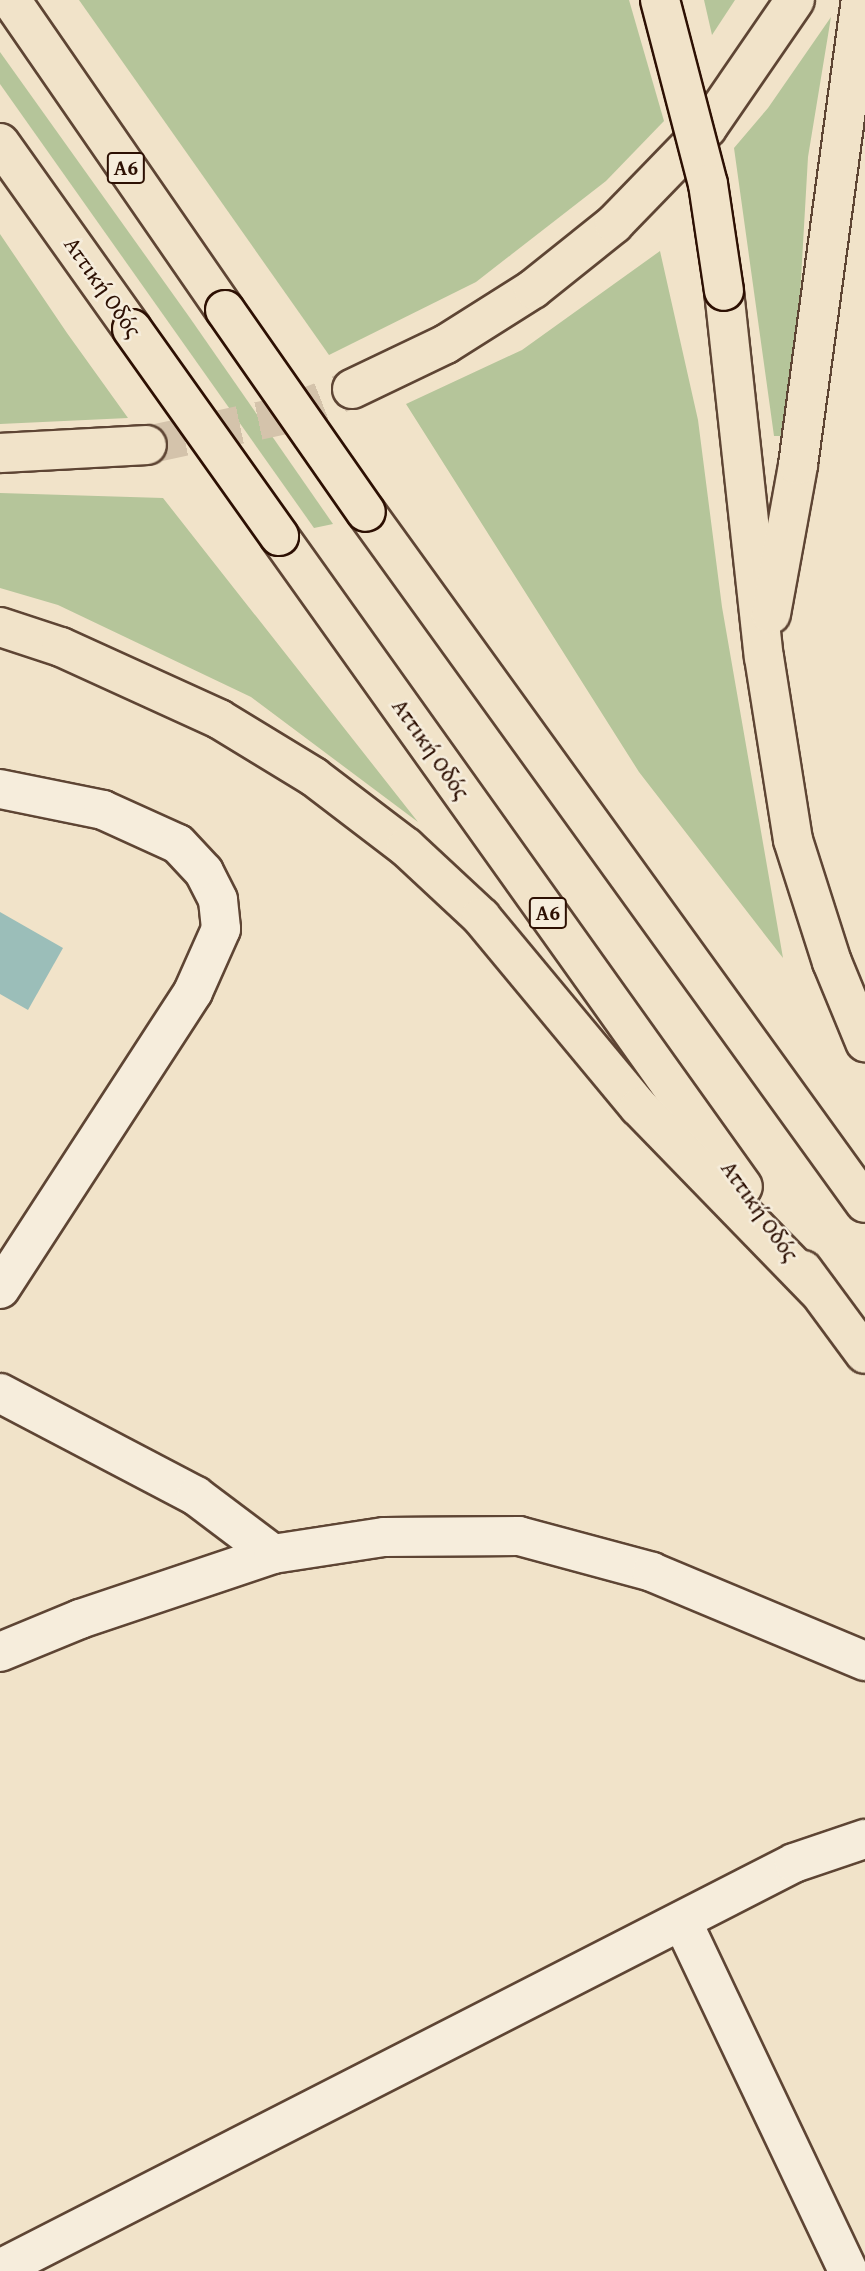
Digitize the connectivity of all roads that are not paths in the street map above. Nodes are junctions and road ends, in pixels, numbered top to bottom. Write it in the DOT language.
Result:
graph roads {
  1 [pos="660,0"];
  2 [pos="795,0"];
  3 [pos="862,0"];
  4 [pos="20,13"];
  5 [pos="0,143"];
  6 [pos="352,390"];
  7 [pos="147,445"];
  8 [pos="0,453"];
  9 [pos="0,627"];
  10 [pos="764,657"];
  11 [pos="0,789"];
  12 [pos="865,1042"];
  13 [pos="865,1203"];
  14 [pos="0,1289"];
  15 [pos="817,1290"];
  16 [pos="865,1354"];
  17 [pos="0,1393"];
  18 [pos="273,1554"];
  19 [pos="0,1653"];
  20 [pos="865,1661"];
  21 [pos="865,1839"];
  22 [pos="682,1922"];
  23 [pos="0,2269"];
  24 [pos="848,2271"];
  1 -- 10 [label="highway, bridge"];
  2 -- 6 [label="highway"];
  3 -- 10 [label="highway"];
  4 -- 13 [label="highway, Α6, bridge"];
  5 -- 15 [label="highway, Αττική Οδός / Α6, bridge"];
  7 -- 8 [label="highway"];
  9 -- 15 [label="highway"];
  10 -- 12 [label="highway"];
  11 -- 14 [label="street"];
  15 -- 16 [label="highway, Αττική Οδός / Α6"];
  17 -- 18 [label="street"];
  18 -- 19 [label="street"];
  18 -- 20 [label="street"];
  21 -- 22 [label="street"];
  22 -- 23 [label="street"];
  22 -- 24 [label="street"];
}
